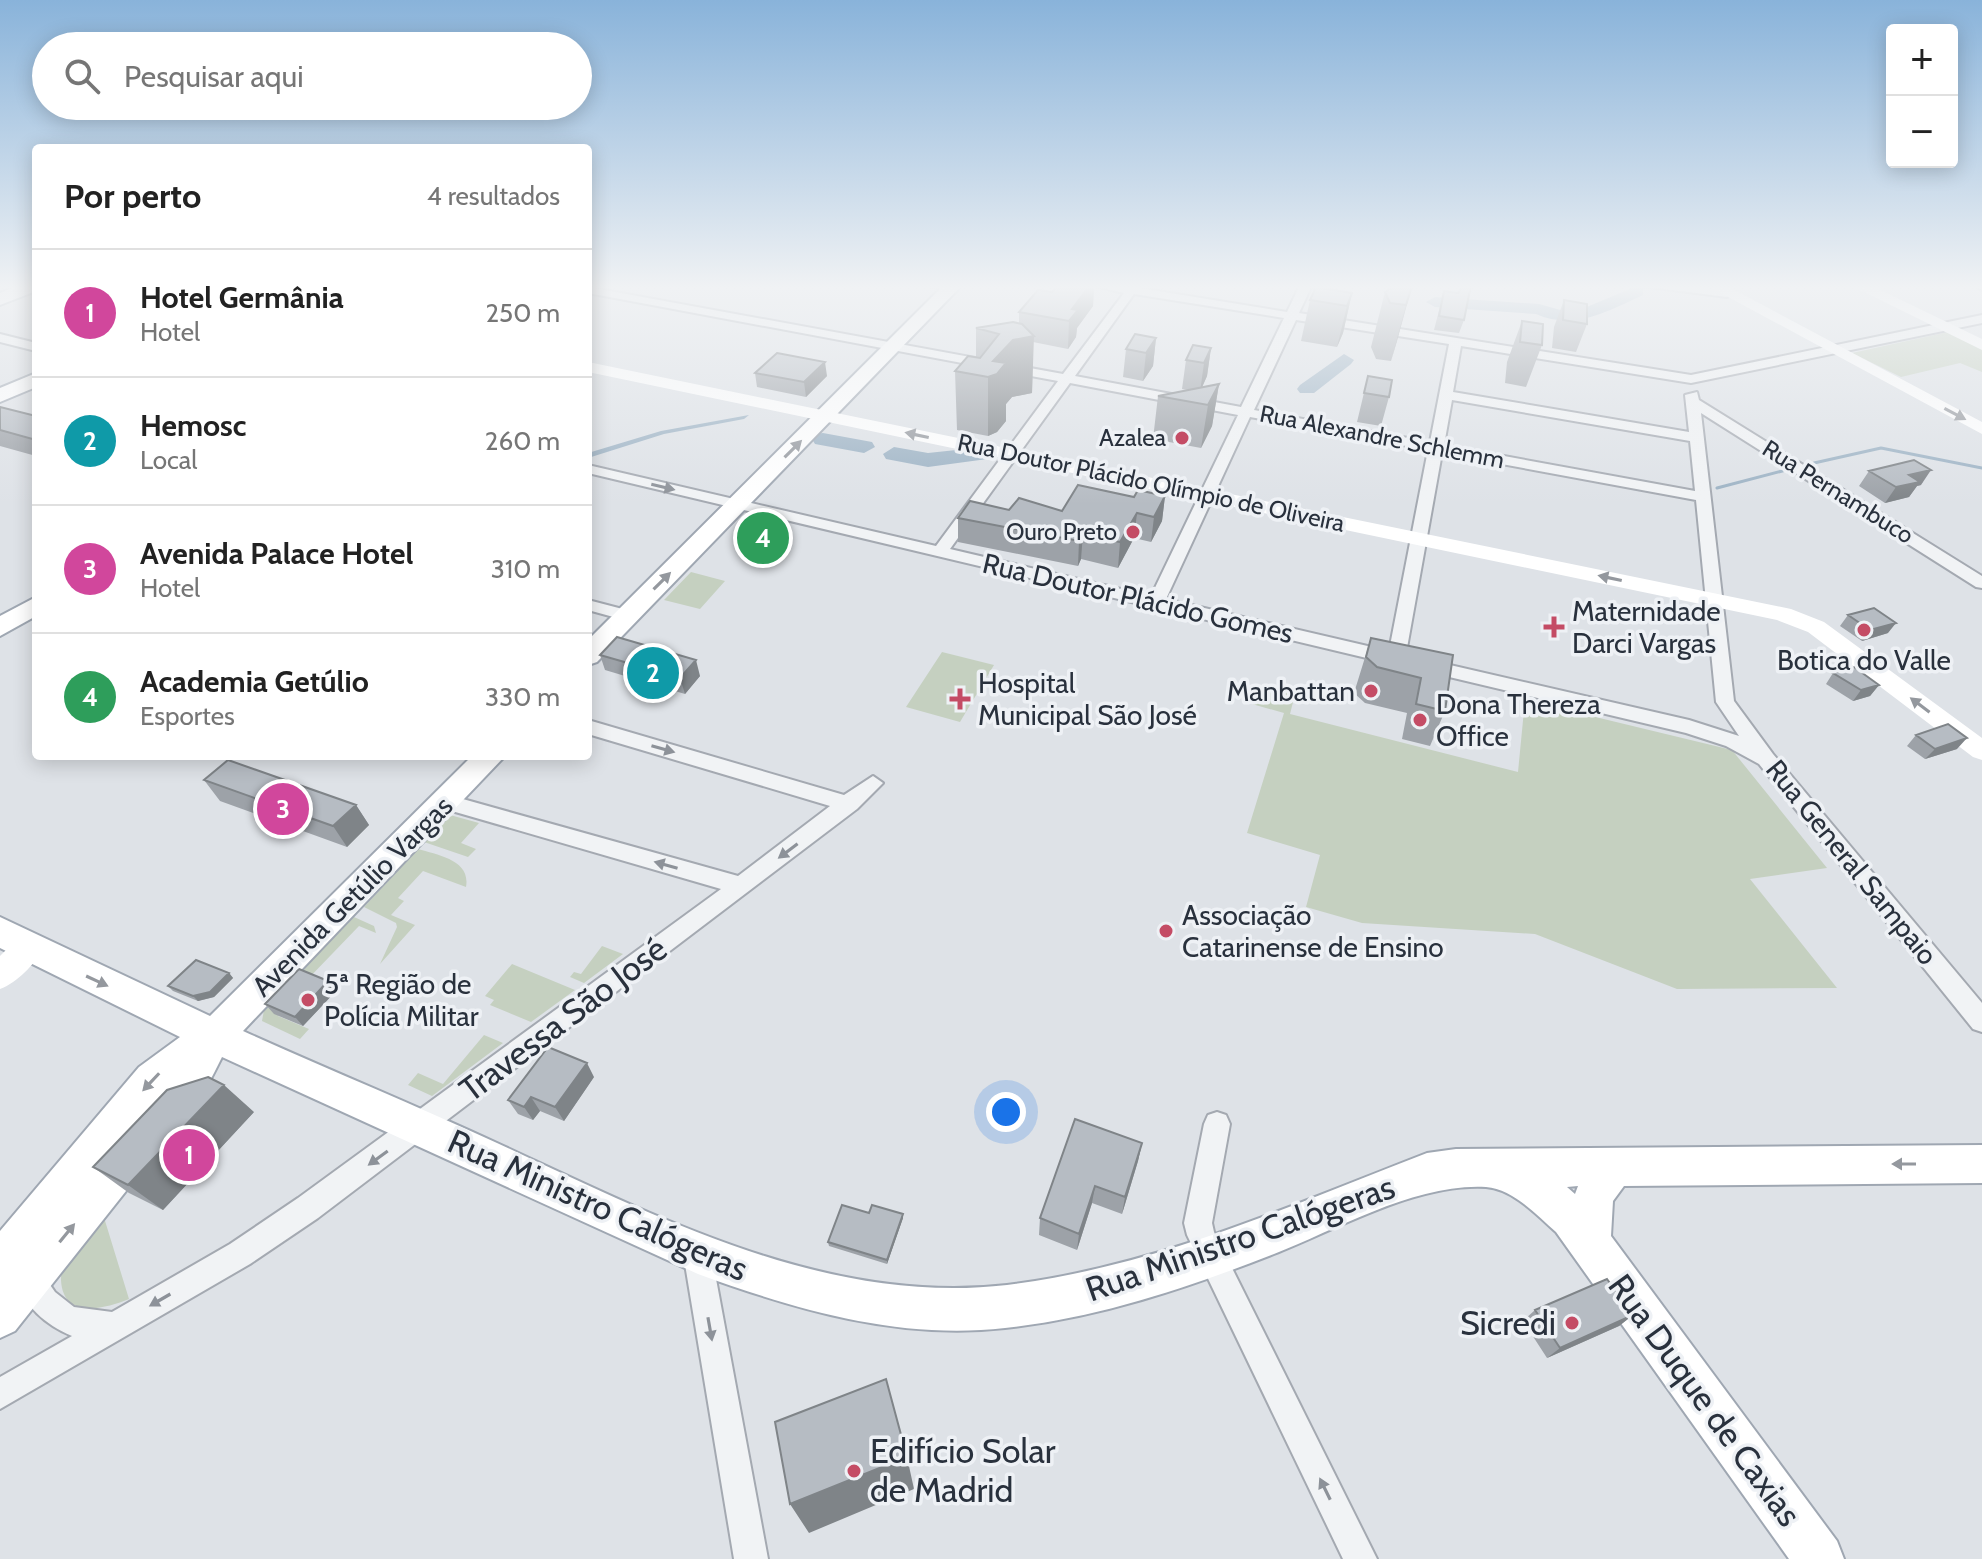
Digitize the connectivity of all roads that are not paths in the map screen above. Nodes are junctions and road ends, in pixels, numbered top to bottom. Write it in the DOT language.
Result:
graph roads {
  1 [pos="882,358"];
  2 [pos="951,358"];
  3 [pos="1082,358"];
  4 [pos="1272,358"];
  5 [pos="1453,358"];
  6 [pos="1556,358"];
  7 [pos="1796,358"];
  8 [pos="1849,358"];
  9 [pos="592,368"];
  10 [pos="32,375"];
  11 [pos="1066,379"];
  12 [pos="1691,379"];
  13 [pos="32,381"];
  14 [pos="0,390"];
  15 [pos="1446,395"];
  16 [pos="0,396"];
  17 [pos="1693,402"];
  18 [pos="1246,412"];
  19 [pos="825,416"];
  20 [pos="1982,429"];
  21 [pos="1697,438"];
  22 [pos="1436,447"];
  23 [pos="1011,454"];
  24 [pos="592,470"];
  25 [pos="1207,495"];
  26 [pos="1703,497"];
  27 [pos="738,504"];
  28 [pos="1419,538"];
  29 [pos="939,552"];
  30 [pos="1982,583"];
  31 [pos="1714,599"];
  32 [pos="1156,602"];
  33 [pos="592,606"];
  34 [pos="32,608"];
  35 [pos="628,616"];
  36 [pos="0,628"];
  37 [pos="592,652"];
  38 [pos="1396,659"];
  39 [pos="1725,702"];
  40 [pos="1689,727"];
  41 [pos="592,728"];
  42 [pos="1982,751"];
  43 [pos="1766,759"];
  44 [pos="486,760"];
  45 [pos="873,783"];
  46 [pos="445,802"];
  47 [pos="850,804"];
  48 [pos="741,886"];
  49 [pos="14,939"];
  50 [pos="0,976"];
  51 [pos="1982,1021"];
  52 [pos="214,1036"];
  53 [pos="1217,1124"];
  54 [pos="420,1127"];
  55 [pos="1982,1164"];
  56 [pos="1618,1165"];
  57 [pos="1490,1167"];
  58 [pos="1590,1241"];
  59 [pos="697,1252"];
  60 [pos="1210,1255"];
  61 [pos="15,1272"];
  62 [pos="0,1316"];
  63 [pos="114,1327"];
  64 [pos="0,1394"];
  65 [pos="751,1559"];
  66 [pos="1360,1559"];
  67 [pos="1819,1559"];
  1 -- 19 [label="main road"];
  2 -- 11 [label="street, Rua Alexandre Schlemm"];
  3 -- 11 [label="street"];
  4 -- 18 [label="street"];
  5 -- 15 [label="street"];
  6 -- 12 [label="street"];
  7 -- 12 [label="street"];
  8 -- 20 [label="main road, one-way"];
  9 -- 19 [label="main road, Rua Doutor Plácido Olímpio de Oliveira"];
  10 -- 14 [label="main road"];
  11 -- 18 [label="street, Rua Alexandre Schlemm"];
  11 -- 23 [label="street"];
  12 -- 17 [label="street"];
  13 -- 16 [label="main road"];
  15 -- 21 [label="street"];
  15 -- 22 [label="street"];
  17 -- 21 [label="street"];
  17 -- 30 [label="street, Rua Pernambuco"];
  18 -- 22 [label="street, Rua Alexandre Schlemm"];
  18 -- 25 [label="street"];
  23 -- 19 [label="main road, Rua Doutor Plácido Olímpio de Oliveira, one-way"];
  27 -- 19 [label="main road, one-way"];
  21 -- 26 [label="street"];
  22 -- 26 [label="street, Rua Alexandre Schlemm"];
  22 -- 28 [label="street"];
  23 -- 25 [label="main road, Rua Doutor Plácido Olímpio de Oliveira"];
  23 -- 29 [label="street"];
  24 -- 27 [label="street, Rua Doutor Plácido Gomes, one-way"];
  25 -- 28 [label="main road, Rua Doutor Plácido Olímpio de Oliveira"];
  25 -- 32 [label="street"];
  26 -- 31 [label="street"];
  27 -- 29 [label="street, Rua Doutor Plácido Gomes"];
  35 -- 27 [label="main road, one-way"];
  31 -- 28 [label="main road, Rua Doutor Plácido Olímpio de Oliveira, one-way"];
  28 -- 38 [label="street"];
  29 -- 32 [label="street, Rua Doutor Plácido Gomes"];
  31 -- 39 [label="street"];
  42 -- 31 [label="main road, Rua Doutor Plácido Olímpio de Oliveira, one-way"];
  32 -- 38 [label="street, Rua Doutor Plácido Gomes"];
  33 -- 35 [label="street"];
  34 -- 36 [label="main road"];
  35 -- 37 [label="main road"];
  38 -- 40 [label="street, Rua Doutor Plácido Gomes"];
  39 -- 40 [label="street"];
  39 -- 43 [label="street, Rua General Sampaio"];
  40 -- 43 [label="street, Rua Doutor Plácido Gomes"];
  41 -- 47 [label="street, one-way"];
  43 -- 51 [label="street, Rua General Sampaio"];
  44 -- 46 [label="main road, Avenida Getúlio Vargas"];
  45 -- 47 [label="street, Travessa São José"];
  48 -- 46 [label="street, one-way"];
  46 -- 52 [label="main road, Avenida Getúlio Vargas"];
  47 -- 48 [label="street, Travessa São José, one-way"];
  48 -- 54 [label="street, Travessa São José"];
  49 -- 50 [label="main road"];
  49 -- 52 [label="main road, Rua Ministro Calógeras, one-way"];
  52 -- 54 [label="main road, Rua Ministro Calógeras"];
  52 -- 61 [label="main road, Avenida Getúlio Vargas"];
  53 -- 60 [label="street"];
  54 -- 59 [label="main road, Rua Ministro Calógeras"];
  54 -- 63 [label="street, Travessa São José, one-way"];
  55 -- 56 [label="main road, Rua Ministro Calógeras, one-way"];
  56 -- 57 [label="main road, Rua Ministro Calógeras"];
  56 -- 58 [label="main road"];
  57 -- 58 [label="main road, Rua Duque de Caxias"];
  57 -- 60 [label="main road, Rua Ministro Calógeras"];
  58 -- 67 [label="main road, Rua Duque de Caxias"];
  59 -- 60 [label="main road, Rua Ministro Calógeras"];
  59 -- 65 [label="street, one-way"];
  66 -- 60 [label="street, one-way"];
  61 -- 62 [label="main road, Avenida Getúlio Vargas"];
  61 -- 63 [label="street"];
  63 -- 64 [label="street, Travessa São José"];
}
